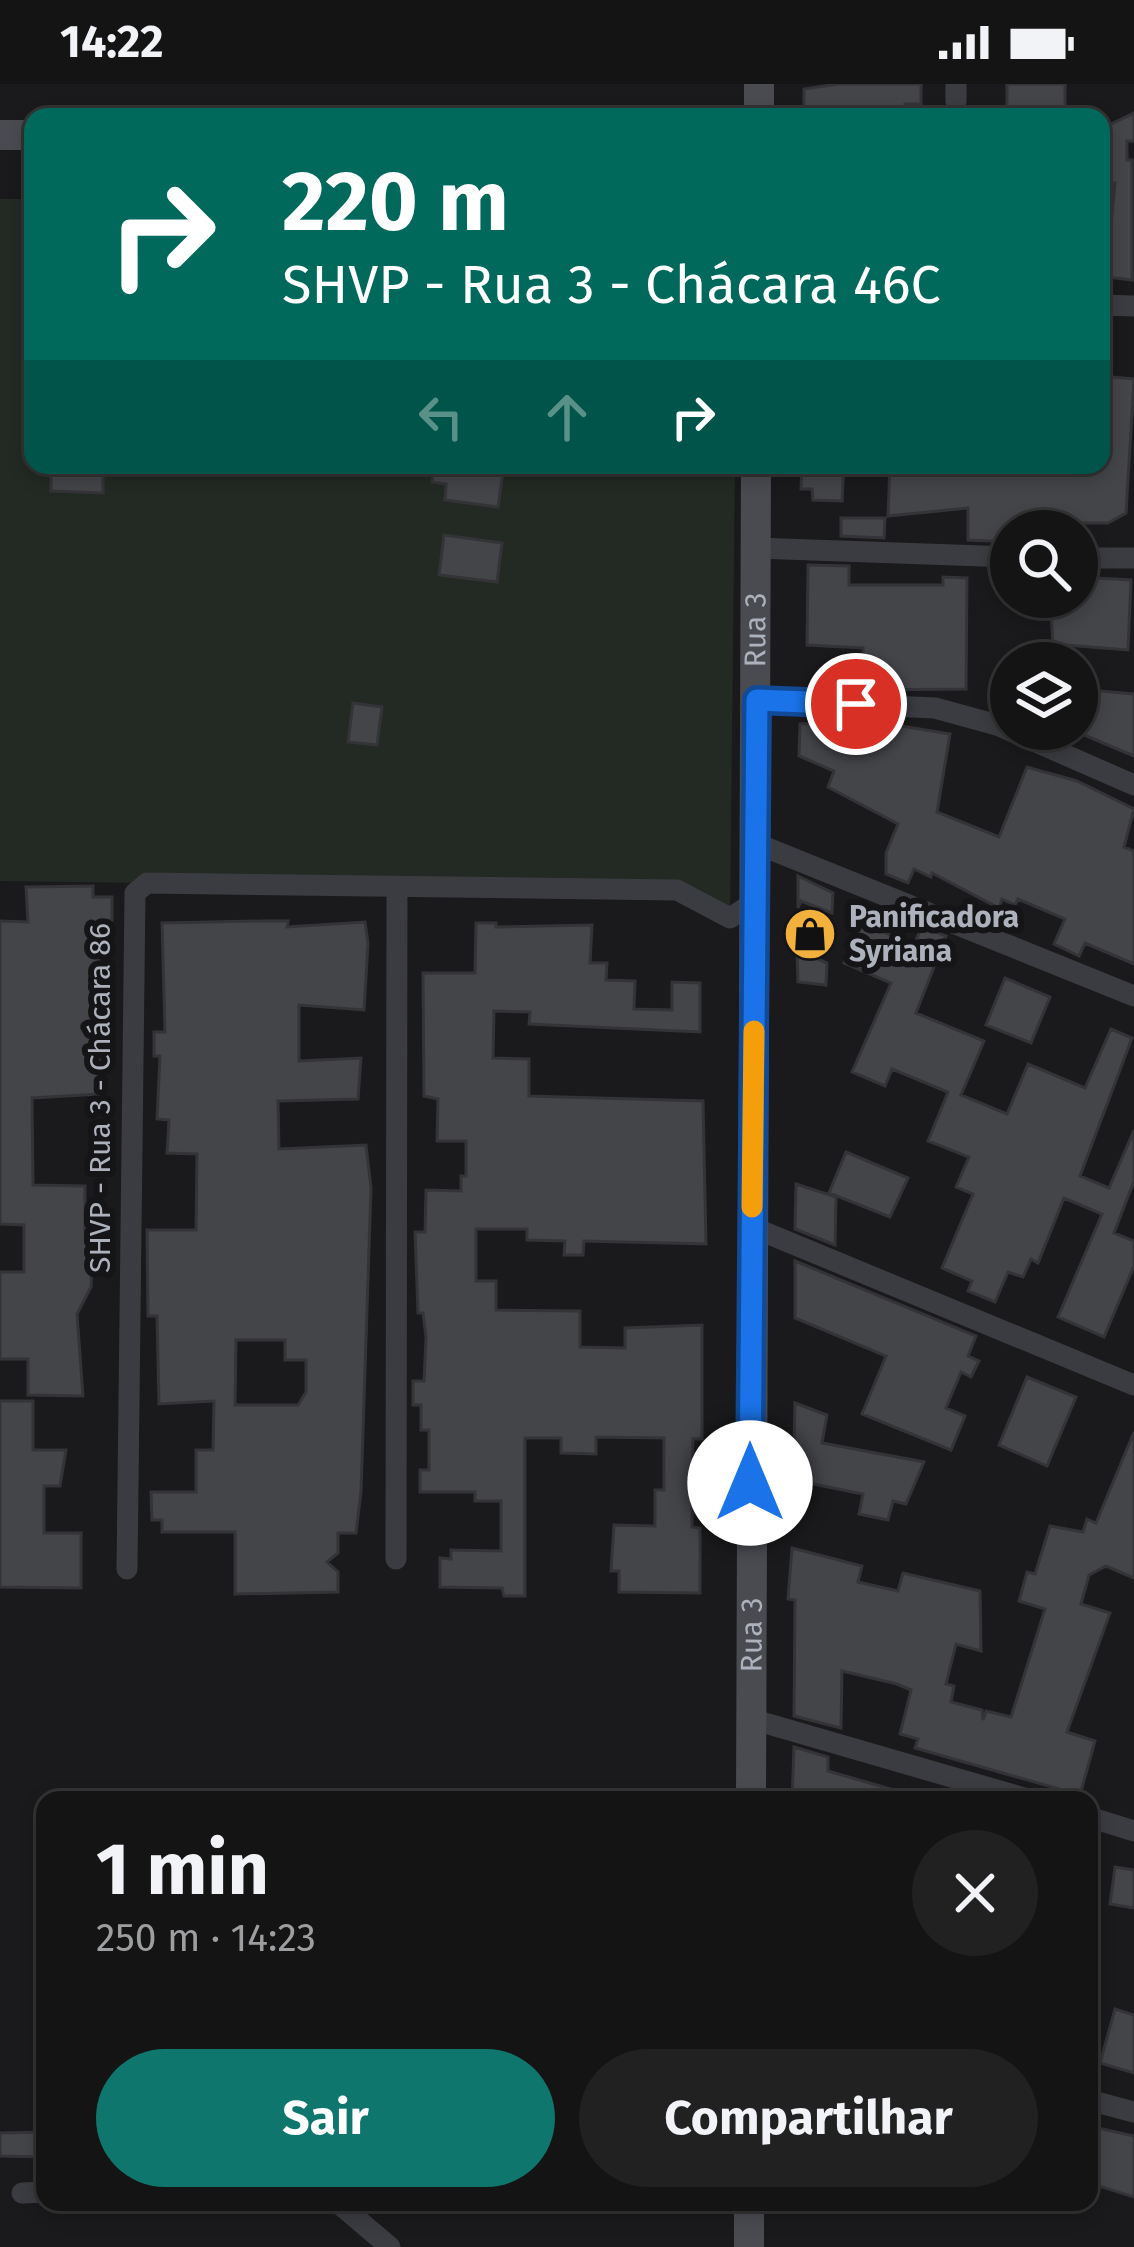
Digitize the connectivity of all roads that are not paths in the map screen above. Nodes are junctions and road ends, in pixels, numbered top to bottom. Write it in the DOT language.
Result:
graph roads {
  1 [pos="756,474"];
  2 [pos="757,548"];
  3 [pos="990,556"];
  4 [pos="1098,558"];
  5 [pos="1134,558"];
  6 [pos="757,700"];
  7 [pos="1134,784"];
  8 [pos="755,843"];
  9 [pos="398,886"];
  10 [pos="756,901"];
  11 [pos="1134,996"];
  12 [pos="752,1227"];
  13 [pos="1134,1385"];
  14 [pos="396,1558"];
  15 [pos="127,1569"];
  16 [pos="751,1719"];
  17 [pos="751,1791"];
  18 [pos="1000,1791"];
  19 [pos="1098,1820"];
  20 [pos="1134,1831"];
  21 [pos="1098,2102"];
  22 [pos="1134,2112"];
  23 [pos="36,2192"];
  24 [pos="22,2193"];
  25 [pos="348,2211"];
  26 [pos="749,2211"];
  27 [pos="390,2247"];
  28 [pos="749,2247"];
  1 -- 2 [label="main road, Rua 3"];
  2 -- 3 [label="street"];
  2 -- 6 [label="main road, Rua 3"];
  4 -- 5 [label="street"];
  6 -- 7 [label="street"];
  6 -- 8 [label="main road, Rua 3"];
  8 -- 10 [label="main road, Rua 3"];
  8 -- 11 [label="street"];
  9 -- 10 [label="street, SHVP - Rua 3 - Chácara 86"];
  9 -- 14 [label="street"];
  9 -- 15 [label="street, SHVP - Rua 3 - Chácara 86"];
  10 -- 12 [label="main road, Rua 3"];
  12 -- 13 [label="street"];
  12 -- 16 [label="main road, Rua 3"];
  16 -- 17 [label="main road, Rua 3"];
  16 -- 18 [label="street"];
  19 -- 20 [label="street"];
  21 -- 22 [label="street"];
  23 -- 24 [label="street"];
  25 -- 27 [label="street"];
  26 -- 28 [label="main road"];
}
